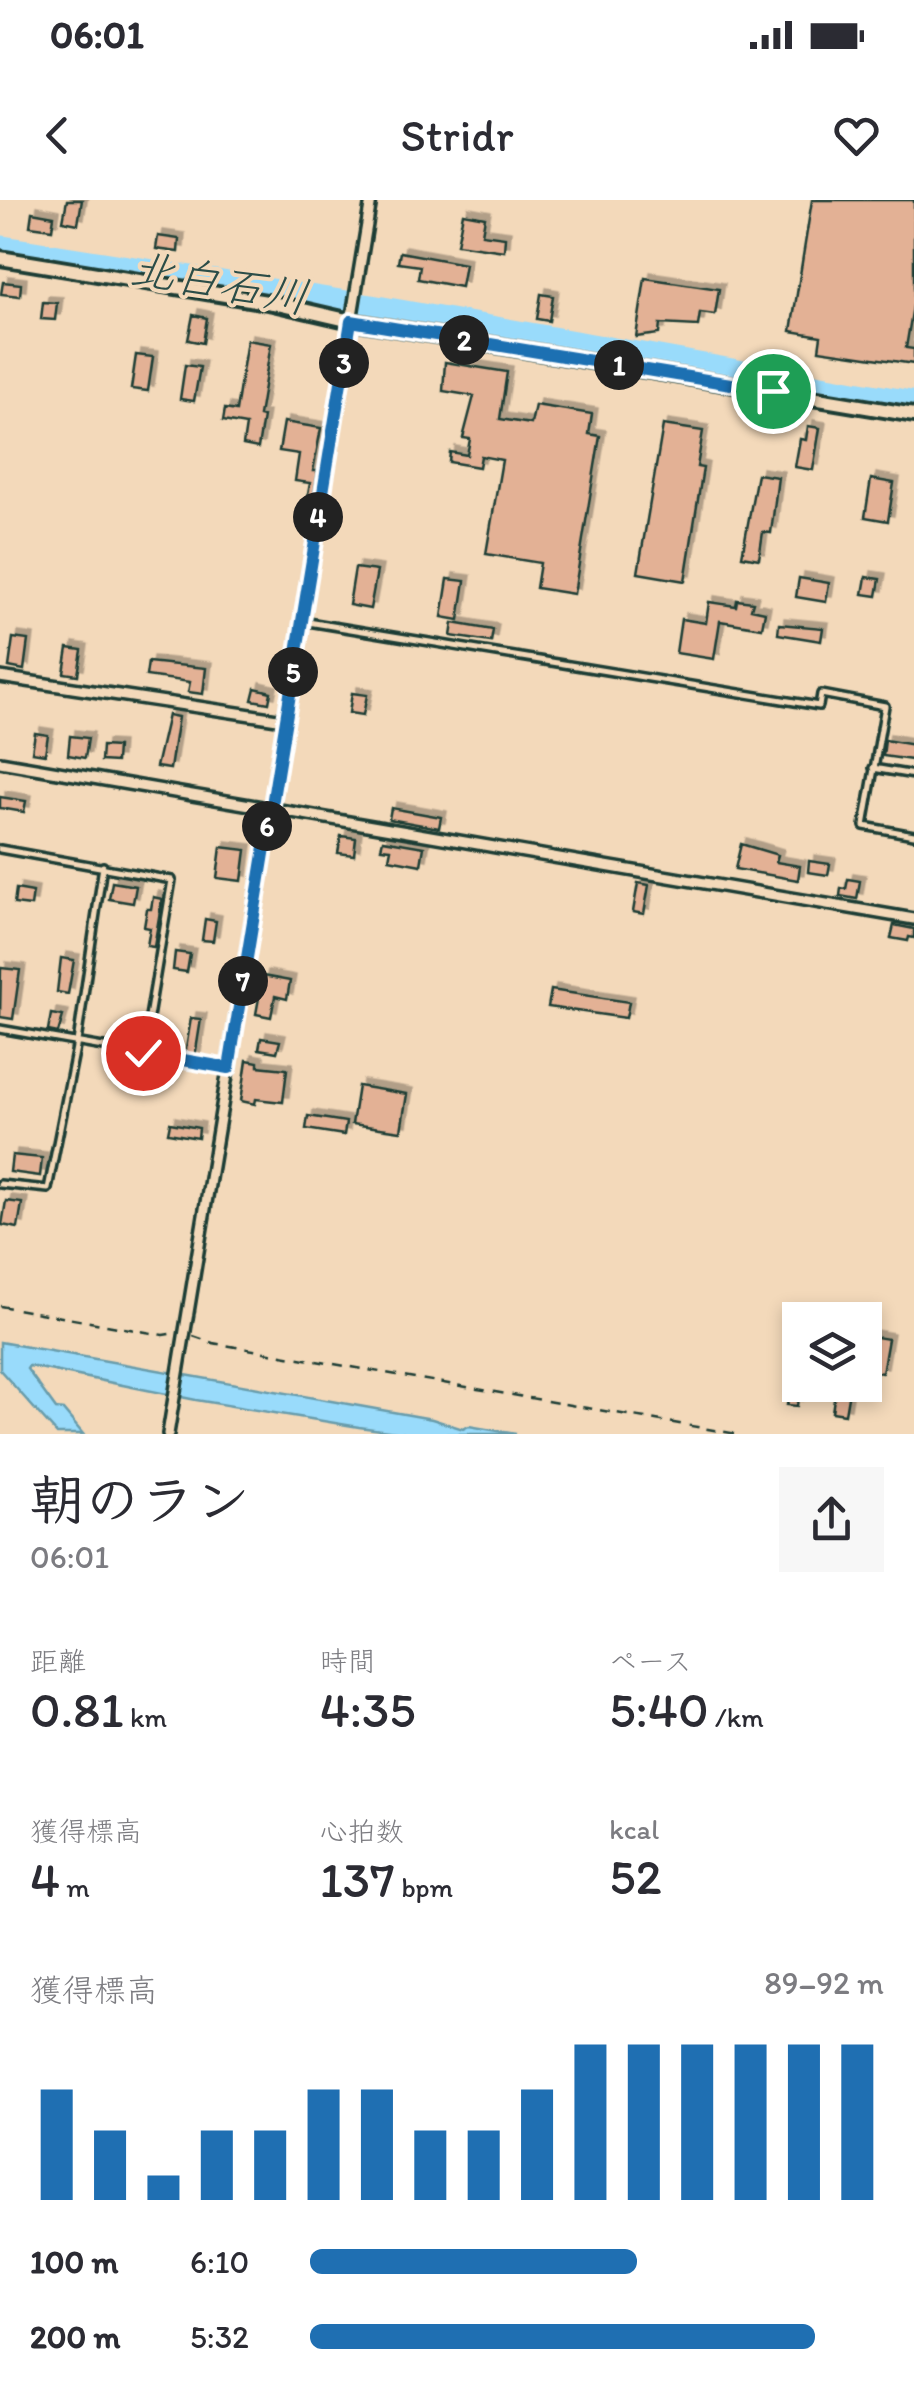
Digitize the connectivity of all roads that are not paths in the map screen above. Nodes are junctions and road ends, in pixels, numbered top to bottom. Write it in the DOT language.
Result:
graph roads {
  1 [pos="372,200"];
  2 [pos="0,258"];
  3 [pos="352,317"];
  4 [pos="914,414"];
  5 [pos="301,621"];
  6 [pos="0,677"];
  7 [pos="284,720"];
  8 [pos="0,762"];
  9 [pos="873,768"];
  10 [pos="914,775"];
  11 [pos="270,806"];
  12 [pos="914,835"];
  13 [pos="0,848"];
  14 [pos="103,866"];
  15 [pos="914,919"];
  16 [pos="0,1030"];
  17 [pos="77,1042"];
  18 [pos="143,1053"];
  19 [pos="229,1068"];
  20 [pos="0,1184"];
  21 [pos="168,1434"];
  1 -- 3 [label="street"];
  2 -- 3 [label="street"];
  3 -- 4 [label="street"];
  3 -- 5 [label="street"];
  5 -- 7 [label="street"];
  5 -- 9 [label="lane"];
  6 -- 7 [label="street"];
  7 -- 11 [label="street"];
  8 -- 11 [label="street"];
  9 -- 10 [label="lane"];
  9 -- 12 [label="lane"];
  11 -- 15 [label="street"];
  11 -- 19 [label="street"];
  13 -- 14 [label="lane"];
  14 -- 17 [label="lane"];
  14 -- 18 [label="lane"];
  16 -- 17 [label="lane"];
  17 -- 18 [label="lane"];
  17 -- 20 [label="lane"];
  18 -- 19 [label="lane"];
  19 -- 21 [label="street"];
}
